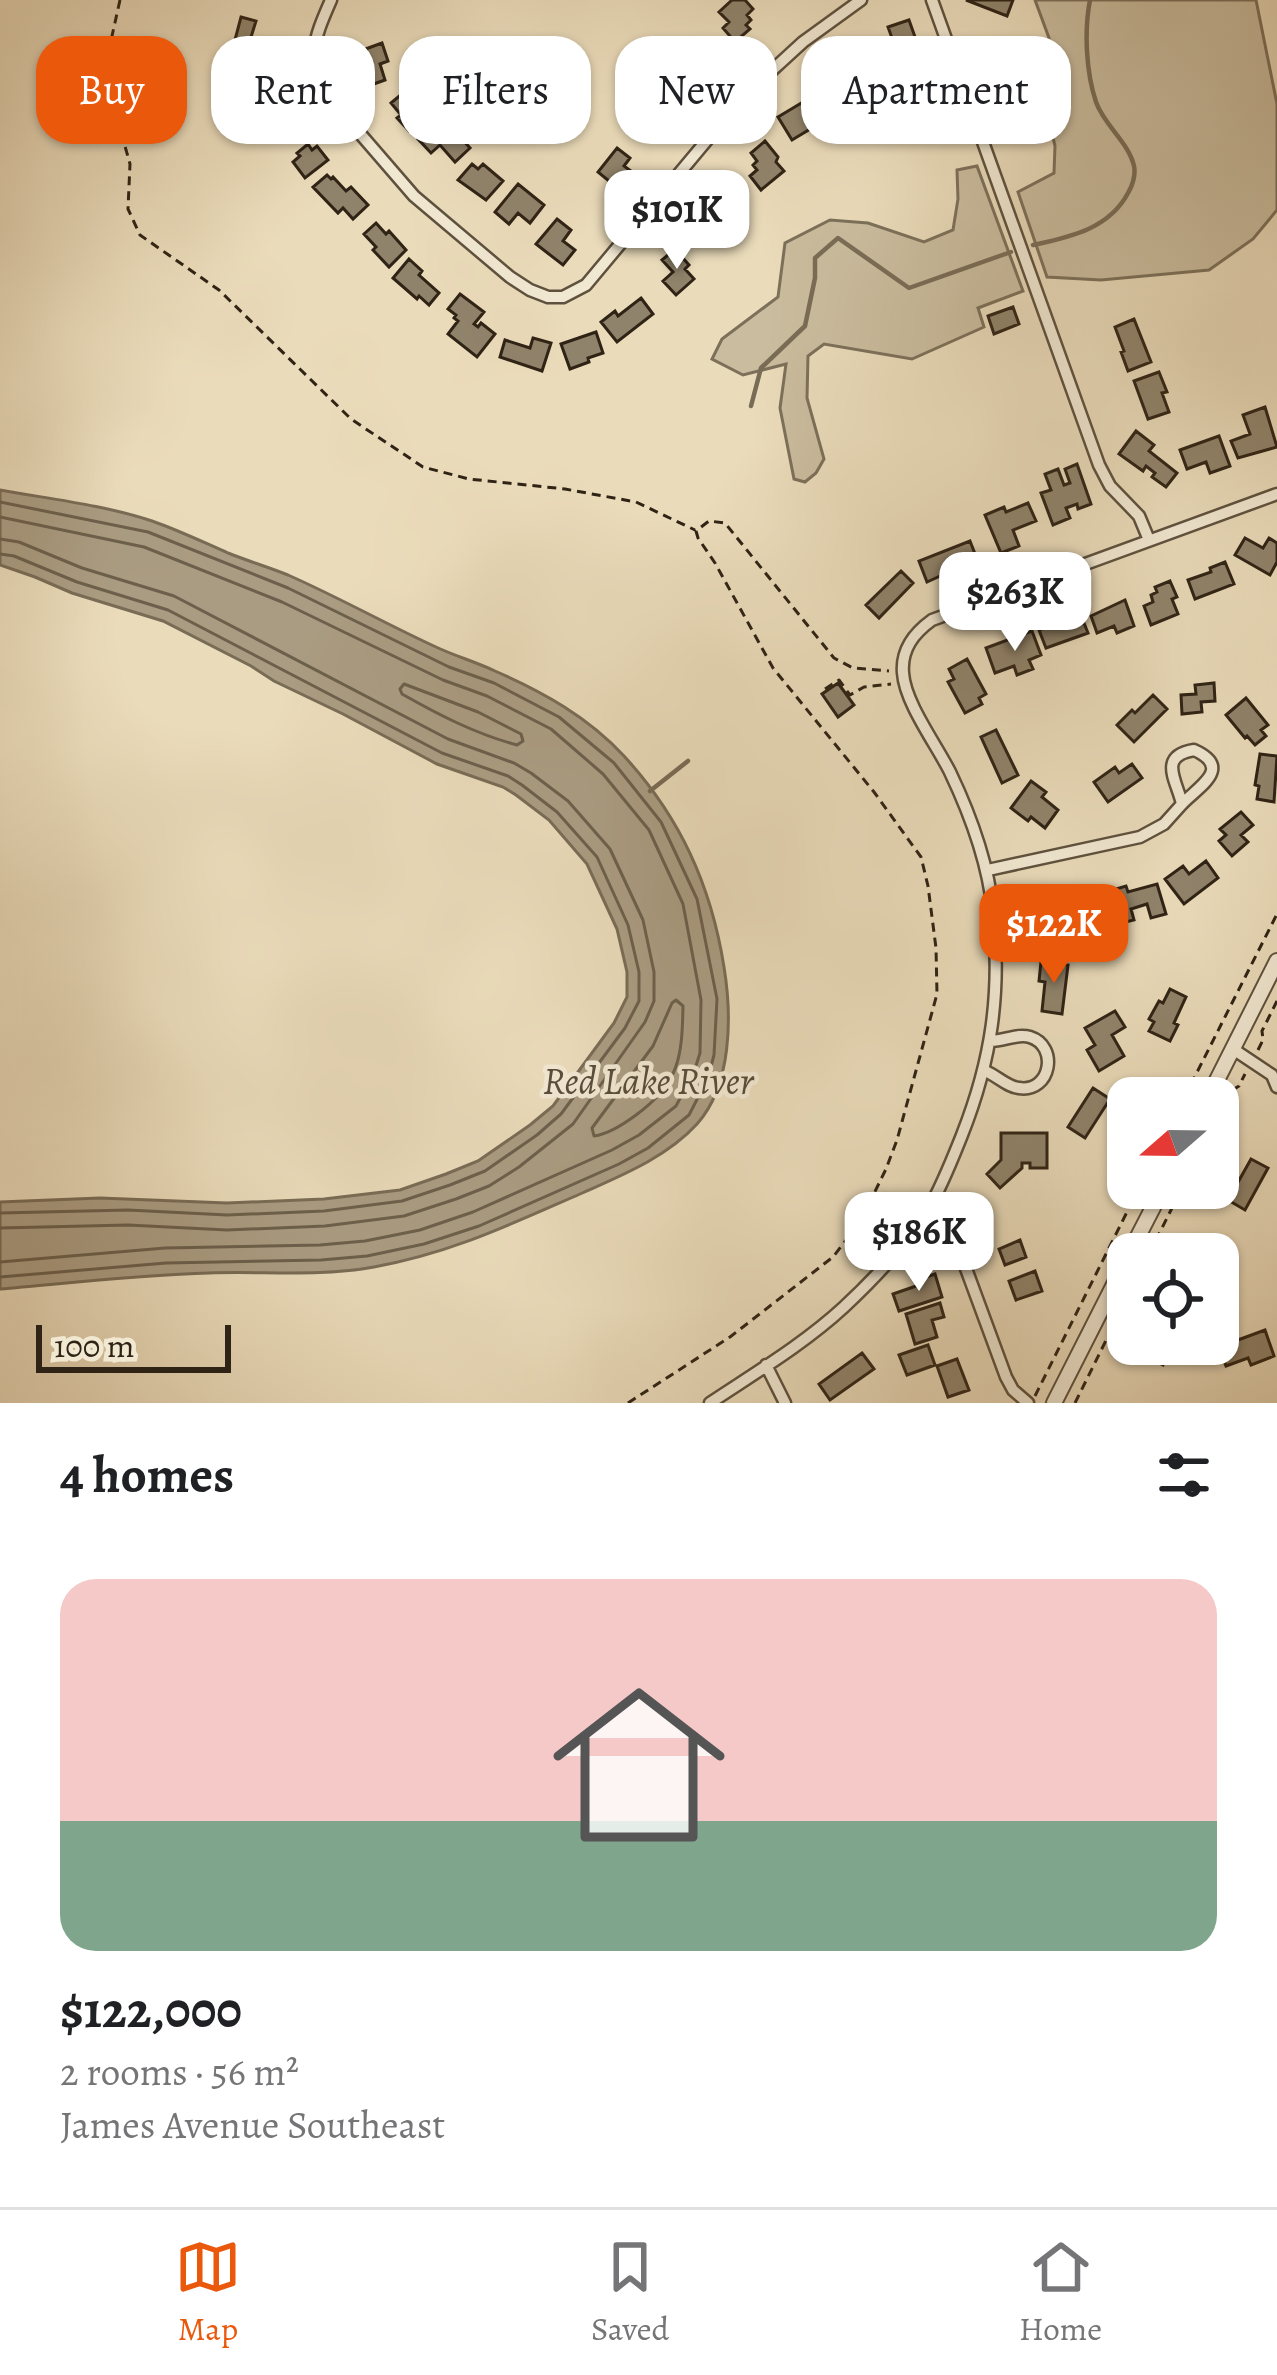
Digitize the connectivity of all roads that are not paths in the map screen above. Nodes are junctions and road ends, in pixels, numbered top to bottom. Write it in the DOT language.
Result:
graph roads {
  1 [pos="331,0"];
  2 [pos="861,0"];
  3 [pos="932,0"];
  4 [pos="1277,494"];
  5 [pos="1149,540"];
  6 [pos="1182,804"];
  7 [pos="988,870"];
  8 [pos="1277,961"];
  9 [pos="992,1041"];
  10 [pos="1232,1049"];
  11 [pos="985,1071"];
  12 [pos="1218,1077"];
  13 [pos="1277,1088"];
  14 [pos="927,1211"];
  15 [pos="1107,1298"];
  16 [pos="766,1365"];
  17 [pos="710,1403"];
  18 [pos="785,1403"];
  19 [pos="1030,1403"];
  20 [pos="1054,1403"];
  1 -- 2 [label="street"];
  3 -- 5 [label="street"];
  4 -- 5 [label="street"];
  5 -- 7 [label="street"];
  6 -- 6 [label="street"];
  6 -- 7 [label="street"];
  7 -- 9 [label="street"];
  8 -- 10 [label="street"];
  9 -- 11 [label="street"];
  9 -- 11 [label="street"];
  10 -- 12 [label="street"];
  10 -- 13 [label="street"];
  11 -- 14 [label="street"];
  14 -- 16 [label="street"];
  14 -- 19 [label="street"];
  15 -- 20 [label="street"];
  16 -- 17 [label="street"];
  16 -- 18 [label="street"];
}
